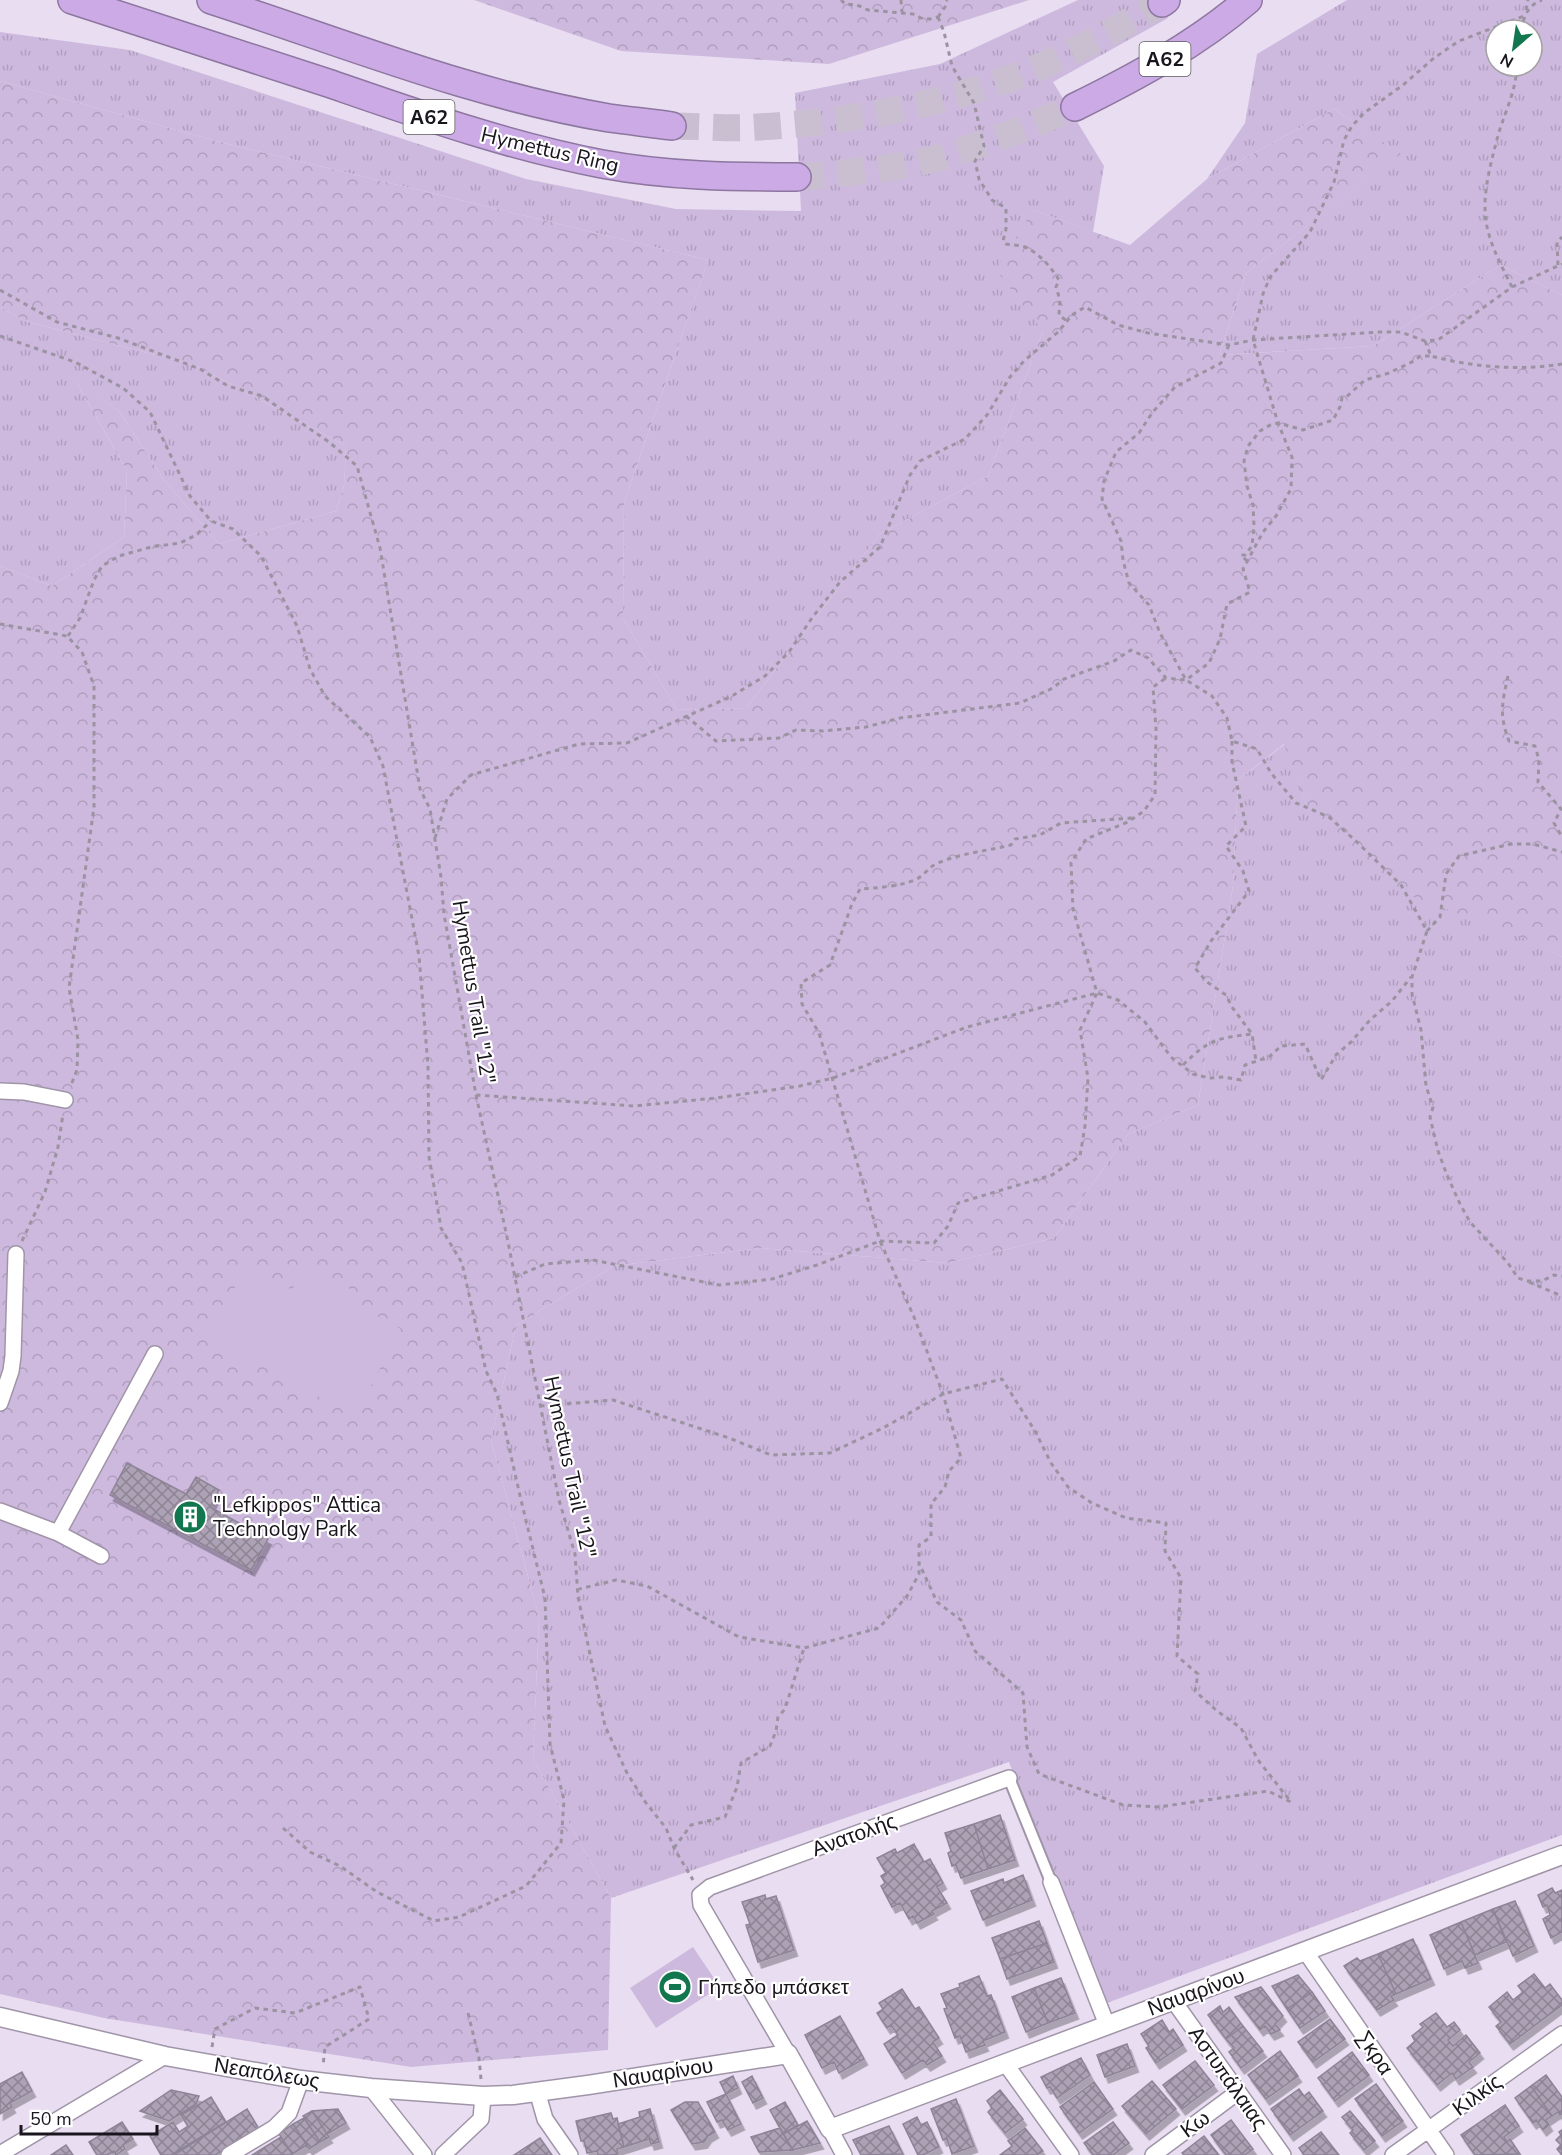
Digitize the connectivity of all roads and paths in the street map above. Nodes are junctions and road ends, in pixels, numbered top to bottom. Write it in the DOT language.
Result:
graph roads {
  1 [pos="72,0"];
  2 [pos="211,0"];
  3 [pos="841,0"];
  4 [pos="901,0"];
  5 [pos="946,0"];
  6 [pos="1248,0"];
  7 [pos="1528,0"];
  8 [pos="1542,0"];
  9 [pos="902,12"];
  10 [pos="1525,14"];
  11 [pos="938,17"];
  12 [pos="1524,18"];
  13 [pos="1516,78"];
  14 [pos="1076,107"];
  15 [pos="672,126"];
  16 [pos="797,177"];
  17 [pos="1562,237"];
  18 [pos="1560,265"];
  19 [pos="1512,287"];
  20 [pos="0,290"];
  21 [pos="1067,321"];
  22 [pos="0,336"];
  23 [pos="1253,340"];
  24 [pos="1425,341"];
  25 [pos="1229,345"];
  26 [pos="1431,356"];
  27 [pos="1562,364"];
  28 [pos="1278,423"];
  29 [pos="211,521"];
  30 [pos="1247,561"];
  31 [pos="0,624"];
  32 [pos="67,636"];
  33 [pos="1508,676"];
  34 [pos="1166,678"];
  35 [pos="1186,680"];
  36 [pos="686,716"];
  37 [pos="1232,741"];
  38 [pos="1132,818"];
  39 [pos="1562,837"];
  40 [pos="434,840"];
  41 [pos="1562,852"];
  42 [pos="1427,931"];
  43 [pos="1412,976"];
  44 [pos="1097,993"];
  45 [pos="1252,1034"];
  46 [pos="1256,1062"];
  47 [pos="1183,1065"];
  48 [pos="833,1078"];
  49 [pos="0,1091"];
  50 [pos="476,1095"];
  51 [pos="65,1100"];
  52 [pos="880,1241"];
  53 [pos="16,1254"];
  54 [pos="1562,1276"];
  55 [pos="515,1277"];
  56 [pos="1527,1281"];
  57 [pos="1562,1296"];
  58 [pos="155,1354"];
  59 [pos="943,1394"];
  60 [pos="0,1404"];
  61 [pos="540,1406"];
  62 [pos="0,1511"];
  63 [pos="58,1533"];
  64 [pos="101,1556"];
  65 [pos="919,1563"];
  66 [pos="579,1588"];
  67 [pos="804,1648"];
  68 [pos="1009,1778"];
  69 [pos="283,1828"];
  70 [pos="674,1848"];
  71 [pos="1562,1855"];
  72 [pos="1051,1882"];
  73 [pos="700,1895"];
  74 [pos="1305,1951"];
  75 [pos="1173,2000"];
  76 [pos="468,2013"];
  77 [pos="0,2017"];
  78 [pos="1107,2025"];
  79 [pos="1562,2034"];
  80 [pos="213,2038"];
  81 [pos="788,2054"];
  82 [pos="165,2056"];
  83 [pos="324,2057"];
  84 [pos="1005,2063"];
  85 [pos="480,2071"];
  86 [pos="301,2080"];
  87 [pos="370,2088"];
  88 [pos="537,2091"];
  89 [pos="1238,2092"];
  90 [pos="483,2096"];
  91 [pos="830,2129"];
  92 [pos="1427,2130"];
  93 [pos="0,2154"];
  94 [pos="229,2155"];
  95 [pos="424,2155"];
  96 [pos="443,2155"];
  97 [pos="570,2155"];
  98 [pos="844,2155"];
  99 [pos="1071,2155"];
  100 [pos="1153,2155"];
  101 [pos="1283,2155"];
  102 [pos="1393,2155"];
  103 [pos="1446,2155"];
  1 -- 16 [label="highway, Hymettus Ring / Α62"];
  2 -- 15 [label="highway, Hymettus Ring / Α62"];
  3 -- 9 [label="path"];
  4 -- 9 [label="path"];
  5 -- 11 [label="path"];
  6 -- 14 [label="highway, Α62"];
  7 -- 10 [label="path"];
  8 -- 10 [label="path"];
  9 -- 11 [label="path"];
  10 -- 12 [label="path"];
  10 -- 23 [label="path"];
  11 -- 21 [label="path"];
  13 -- 19 [label="path"];
  17 -- 18 [label="path"];
  18 -- 19 [label="path"];
  19 -- 24 [label="path"];
  20 -- 40 [label="path, Hymettus Trail \"12\""];
  21 -- 25 [label="path"];
  21 -- 36 [label="path"];
  22 -- 29 [label="path"];
  23 -- 24 [label="path"];
  23 -- 25 [label="path"];
  23 -- 28 [label="path"];
  24 -- 26 [label="path"];
  25 -- 35 [label="path"];
  26 -- 27 [label="path"];
  26 -- 28 [label="path"];
  28 -- 30 [label="path"];
  28 -- 30 [label="path"];
  29 -- 32 [label="path"];
  29 -- 69 [label="path"];
  30 -- 35 [label="path"];
  31 -- 32 [label="path"];
  32 -- 51 [label="path"];
  33 -- 39 [label="path"];
  34 -- 35 [label="path"];
  34 -- 36 [label="path"];
  34 -- 38 [label="path"];
  35 -- 37 [label="path"];
  36 -- 40 [label="path"];
  37 -- 42 [label="path"];
  37 -- 45 [label="path"];
  38 -- 44 [label="path"];
  38 -- 48 [label="path"];
  40 -- 50 [label="path, Hymettus Trail \"12\""];
  41 -- 42 [label="path"];
  42 -- 43 [label="path"];
  43 -- 46 [label="path"];
  43 -- 56 [label="path"];
  44 -- 47 [label="path"];
  44 -- 48 [label="path"];
  44 -- 52 [label="path"];
  45 -- 46 [label="path"];
  45 -- 47 [label="path"];
  46 -- 47 [label="path"];
  48 -- 50 [label="path"];
  48 -- 52 [label="path"];
  49 -- 51 [label="street"];
  50 -- 55 [label="path, Hymettus Trail \"12\""];
  51 -- 53 [label="path"];
  52 -- 55 [label="path"];
  52 -- 59 [label="path"];
  53 -- 60 [label="street"];
  54 -- 56 [label="path"];
  55 -- 61 [label="path, Hymettus Trail \"12\""];
  56 -- 57 [label="path"];
  58 -- 63 [label="street"];
  59 -- 61 [label="path"];
  59 -- 65 [label="path"];
  59 -- 65 [label="path"];
  61 -- 66 [label="path, Hymettus Trail \"12\""];
  62 -- 63 [label="street"];
  63 -- 64 [label="street"];
  65 -- 67 [label="path"];
  66 -- 67 [label="path"];
  66 -- 70 [label="path, Hymettus Trail \"12\""];
  67 -- 70 [label="path"];
  68 -- 72 [label="street"];
  68 -- 73 [label="street, Ανατολής"];
  70 -- 73 [label="path, Hymettus Trail \"12\""];
  71 -- 74 [label="street, Ναυαρίνου"];
  72 -- 78 [label="street"];
  73 -- 81 [label="street"];
  74 -- 75 [label="street, Ναυαρίνου"];
  74 -- 92 [label="street, Σκρα"];
  75 -- 78 [label="street, Ναυαρίνου"];
  75 -- 89 [label="street, Αστυπάλαιας"];
  76 -- 85 [label="path"];
  77 -- 82 [label="street, Νεαπόλεως"];
  78 -- 84 [label="street, Ναυαρίνου"];
  79 -- 92 [label="street, Κιλκίς"];
  80 -- 83 [label="path"];
  81 -- 88 [label="street, Ναυαρίνου"];
  81 -- 91 [label="street"];
  82 -- 86 [label="street, Νεαπόλεως"];
  82 -- 93 [label="street"];
  84 -- 91 [label="street, Ναυαρίνου"];
  84 -- 99 [label="street"];
  86 -- 87 [label="street, Νεαπόλεως"];
  86 -- 94 [label="street"];
  87 -- 90 [label="street, Νεαπόλεως"];
  87 -- 95 [label="street"];
  88 -- 90 [label="street, Νεαπόλεως"];
  88 -- 97 [label="street"];
  89 -- 100 [label="street, Κω"];
  89 -- 101 [label="street, Αστυπάλαιας"];
  90 -- 96 [label="street"];
  91 -- 98 [label="street"];
  92 -- 102 [label="street, Κιλκίς"];
  92 -- 103 [label="street, Σκρα"];
}
